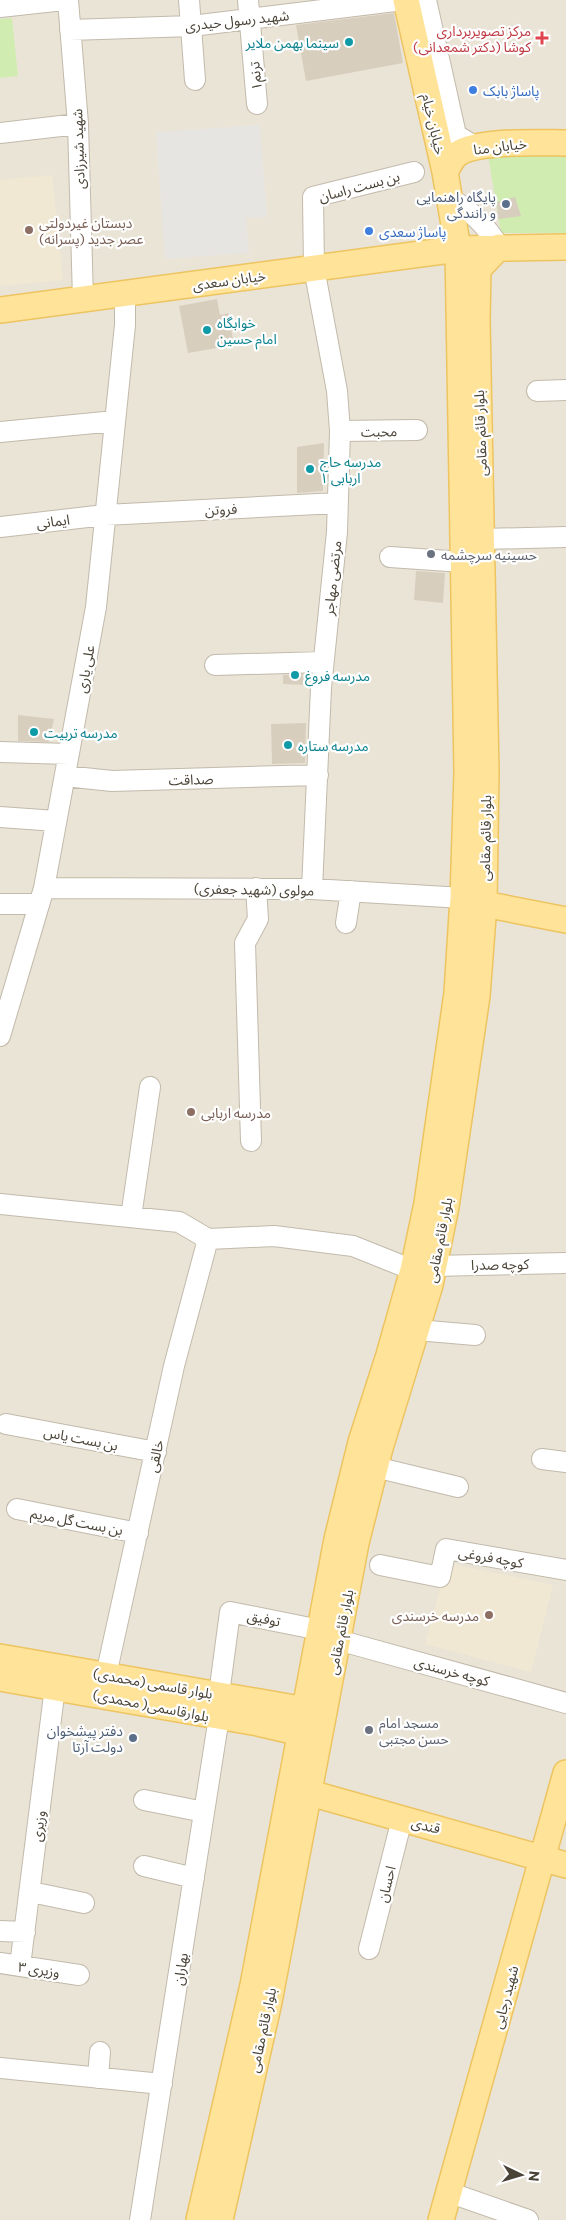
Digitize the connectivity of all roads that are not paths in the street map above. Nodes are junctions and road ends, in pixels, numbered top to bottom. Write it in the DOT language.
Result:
graph roads {
  1 [pos="66,0"];
  2 [pos="190,0"];
  3 [pos="405,0"];
  4 [pos="426,0"];
  5 [pos="0,7"];
  6 [pos="249,9"];
  7 [pos="192,26"];
  8 [pos="70,30"];
  9 [pos="195,80"];
  10 [pos="257,104"];
  11 [pos="78,124"];
  12 [pos="0,132"];
  13 [pos="566,143"];
  14 [pos="476,147"];
  15 [pos="414,172"];
  16 [pos="445,172"];
  17 [pos="450,198"];
  18 [pos="499,247"];
  19 [pos="566,247"];
  20 [pos="458,249"];
  21 [pos="421,254"];
  22 [pos="314,268"];
  23 [pos="125,294"];
  24 [pos="83,299"];
  25 [pos="0,310"];
  26 [pos="566,390"];
  27 [pos="537,391"];
  28 [pos="115,421"];
  29 [pos="417,430"];
  30 [pos="340,431"];
  31 [pos="0,432"];
  32 [pos="337,503"];
  33 [pos="105,515"];
  34 [pos="0,527"];
  35 [pos="566,537"];
  36 [pos="483,539"];
  37 [pos="390,558"];
  38 [pos="463,562"];
  39 [pos="323,662"];
  40 [pos="215,665"];
  41 [pos="476,739"];
  42 [pos="0,752"];
  43 [pos="69,754"];
  44 [pos="318,775"];
  45 [pos="65,776"];
  46 [pos="0,817"];
  47 [pos="56,821"];
  48 [pos="256,888"];
  49 [pos="312,889"];
  50 [pos="351,891"];
  51 [pos="41,896"];
  52 [pos="474,901"];
  53 [pos="0,904"];
  54 [pos="566,920"];
  55 [pos="346,923"];
  56 [pos="0,1036"];
  57 [pos="150,1087"];
  58 [pos="251,1141"];
  59 [pos="0,1204"];
  60 [pos="131,1217"];
  61 [pos="208,1239"];
  62 [pos="566,1263"];
  63 [pos="423,1268"];
  64 [pos="417,1330"];
  65 [pos="475,1335"];
  66 [pos="398,1358"];
  67 [pos="6,1424"];
  68 [pos="156,1452"];
  69 [pos="542,1459"];
  70 [pos="566,1462"];
  71 [pos="375,1467"];
  72 [pos="458,1487"];
  73 [pos="17,1510"];
  74 [pos="138,1534"];
  75 [pos="380,1565"];
  76 [pos="566,1570"];
  77 [pos="329,1635"];
  78 [pos="0,1657"];
  79 [pos="106,1675"];
  80 [pos="0,1678"];
  81 [pos="55,1687"];
  82 [pos="566,1702"];
  83 [pos="219,1706"];
  84 [pos="303,1722"];
  85 [pos="566,1773"];
  86 [pos="310,1793"];
  87 [pos="144,1800"];
  88 [pos="204,1812"];
  89 [pos="402,1819"];
  90 [pos="555,1861"];
  91 [pos="144,1866"];
  92 [pos="194,1878"];
  93 [pos="31,1892"];
  94 [pos="84,1902"];
  95 [pos="0,1931"];
  96 [pos="25,1932"];
  97 [pos="369,1949"];
  98 [pos="0,1964"];
  99 [pos="20,1966"];
  100 [pos="79,1975"];
  101 [pos="262,1986"];
  102 [pos="100,2052"];
  103 [pos="0,2068"];
  104 [pos="98,2078"];
  105 [pos="162,2084"];
  106 [pos="448,2192"];
  107 [pos="140,2220"];
  108 [pos="199,2220"];
  109 [pos="220,2220"];
  110 [pos="441,2220"];
  111 [pos="528,2220"];
  1 -- 5 [label="street"];
  1 -- 8 [label="street, شهید شیرزادی"];
  2 -- 7 [label="street"];
  3 -- 6 [label="street, شهید رسول حیدری"];
  3 -- 16 [label="main road, خیابان خیام"];
  4 -- 14 [label="street"];
  6 -- 7 [label="street, شهید رسول حیدری"];
  6 -- 10 [label="street, ترنم۱"];
  7 -- 8 [label="street, شهید رسول حیدری"];
  7 -- 9 [label="street"];
  8 -- 11 [label="street, شهید شیرزادی"];
  11 -- 12 [label="street"];
  11 -- 24 [label="street, شهید شیرزادی"];
  13 -- 14 [label="main road, خیابان منا"];
  14 -- 16 [label="main road, خیابان منا"];
  15 -- 22 [label="street, بن بست راسان"];
  16 -- 17 [label="main road, خیابان خیام"];
  17 -- 18 [label="street"];
  17 -- 20 [label="main road, خیابان خیام"];
  17 -- 21 [label="main road"];
  18 -- 19 [label="main road, خیابان سعدی"];
  18 -- 20 [label="main road, خیابان سعدی"];
  18 -- 36 [label="main road, بلوار قائم مقامی"];
  20 -- 21 [label="main road, خیابان سعدی"];
  20 -- 38 [label="main road, بلوار قائم مقامی"];
  21 -- 22 [label="main road, خیابان سعدی"];
  22 -- 23 [label="main road, خیابان سعدی"];
  22 -- 30 [label="street, مرتضی مهاجر"];
  23 -- 24 [label="main road, خیابان سعدی"];
  23 -- 28 [label="street, علی یاری"];
  24 -- 25 [label="main road, خیابان سعدی"];
  26 -- 27 [label="street"];
  28 -- 31 [label="street"];
  28 -- 33 [label="street, علی یاری"];
  29 -- 30 [label="street, محبت"];
  30 -- 32 [label="street, مرتضی مهاجر"];
  32 -- 33 [label="street, فروتن"];
  32 -- 39 [label="street, مرتضی مهاجر"];
  33 -- 34 [label="street, ایمانی"];
  33 -- 43 [label="street, علی یاری"];
  35 -- 36 [label="street"];
  36 -- 41 [label="main road, بلوار قائم مقامی"];
  37 -- 38 [label="street"];
  38 -- 41 [label="main road, بلوار قائم مقامی"];
  39 -- 40 [label="street"];
  39 -- 44 [label="street, مرتضی مهاجر"];
  41 -- 52 [label="main road, بلوار قائم مقامی"];
  42 -- 43 [label="street"];
  43 -- 45 [label="street, علی یاری"];
  44 -- 45 [label="street, صداقت"];
  44 -- 49 [label="street, مرتضی مهاجر"];
  45 -- 47 [label="street, علی یاری"];
  46 -- 47 [label="street"];
  47 -- 51 [label="street, علی یاری"];
  48 -- 49 [label="street, مولوی (شهید جعفری)"];
  48 -- 51 [label="street, مولوی (شهید جعفری)"];
  48 -- 58 [label="street"];
  49 -- 50 [label="street, مولوی (شهید جعفری)"];
  50 -- 52 [label="street, مولوی (شهید جعفری)"];
  50 -- 55 [label="street"];
  51 -- 53 [label="street, مولوی (شهید جعفری)"];
  51 -- 56 [label="street, علی یاری"];
  52 -- 54 [label="main road"];
  52 -- 63 [label="main road, بلوار قائم مقامی"];
  57 -- 60 [label="street"];
  59 -- 60 [label="street"];
  60 -- 61 [label="street"];
  61 -- 63 [label="street"];
  61 -- 68 [label="street, خالقی"];
  62 -- 63 [label="street, کوچه صدرا"];
  63 -- 64 [label="main road, بلوار قائم مقامی"];
  63 -- 66 [label="main road, بلوار قائم مقامی"];
  64 -- 65 [label="street"];
  64 -- 66 [label="main road, بلوار قائم مقامی"];
  66 -- 71 [label="main road, بلوار قائم مقامی"];
  66 -- 77 [label="main road, بلوار قائم مقامی"];
  67 -- 68 [label="street, بن بست یاس"];
  68 -- 74 [label="street, خالقی"];
  69 -- 70 [label="street"];
  71 -- 72 [label="street"];
  71 -- 77 [label="main road, بلوار قائم مقامی"];
  73 -- 74 [label="street, بن بست گل مریم"];
  74 -- 79 [label="street, خالقی"];
  75 -- 76 [label="street, کوچه فروغی"];
  77 -- 82 [label="street, کوچه خرسندی"];
  77 -- 83 [label="street, توفیق"];
  77 -- 84 [label="main road, بلوار قائم مقامی"];
  77 -- 86 [label="main road, بلوار قائم مقامی"];
  78 -- 79 [label="main road, بلوار قاسمی (محمدی)"];
  79 -- 83 [label="main road, بلوار قاسمی (محمدی)"];
  80 -- 81 [label="main road, بلوارقاسمی( محمدی)"];
  81 -- 83 [label="main road, بلوارقاسمی( محمدی)"];
  81 -- 93 [label="street, وزیری"];
  83 -- 84 [label="main road, بلوار قاسمی (محمدی)"];
  83 -- 88 [label="street, بهاران"];
  84 -- 101 [label="main road, بلوار قائم مقامی"];
  85 -- 90 [label="main road, شهید رجایی"];
  86 -- 89 [label="main road, قندی"];
  86 -- 101 [label="main road, بلوار قائم مقامی"];
  87 -- 88 [label="street"];
  88 -- 92 [label="street, بهاران"];
  89 -- 90 [label="main road, قندی"];
  89 -- 97 [label="street, احسان"];
  90 -- 106 [label="main road, شهید رجایی"];
  91 -- 92 [label="street"];
  92 -- 105 [label="street, بهاران"];
  93 -- 94 [label="street"];
  93 -- 96 [label="street, وزیری"];
  95 -- 96 [label="street"];
  96 -- 99 [label="street, وزیری"];
  98 -- 99 [label="street, وزیری ۳"];
  99 -- 100 [label="street, وزیری ۳"];
  101 -- 108 [label="main road, بلوار قائم مقامی"];
  101 -- 109 [label="main road, بلوار قائم مقامی"];
  102 -- 104 [label="street"];
  103 -- 104 [label="street"];
  104 -- 105 [label="street"];
  105 -- 107 [label="street, بهاران"];
  106 -- 110 [label="main road, شهید رجایی"];
  106 -- 111 [label="street"];
}
